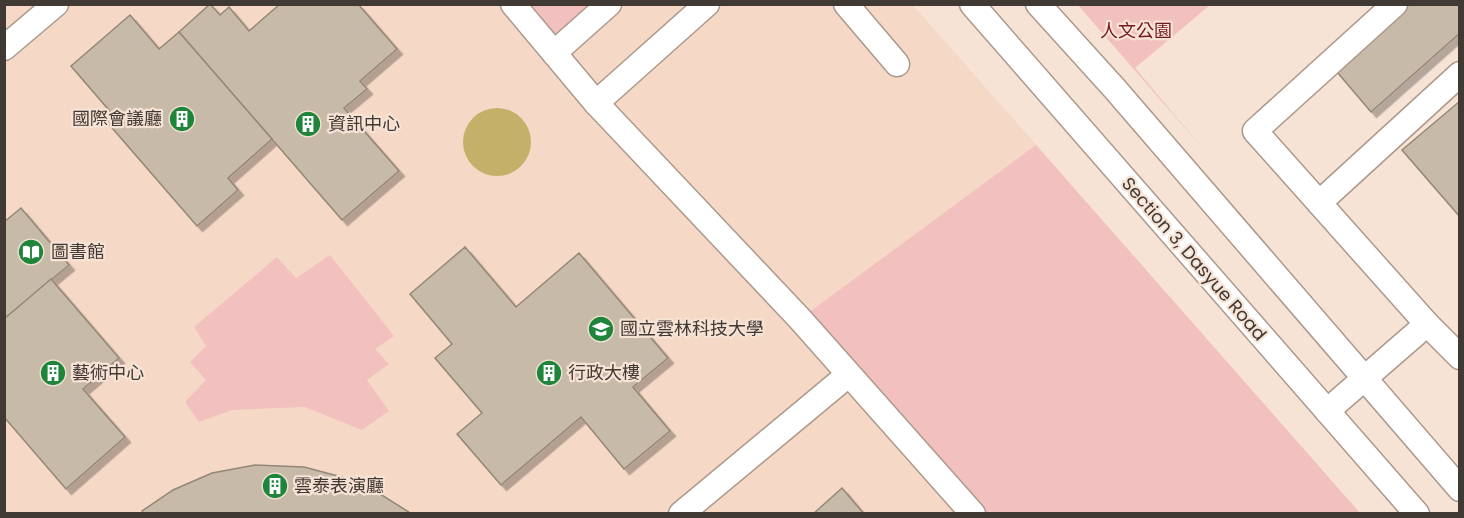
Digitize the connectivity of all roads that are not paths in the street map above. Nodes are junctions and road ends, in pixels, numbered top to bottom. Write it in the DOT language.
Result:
graph roads {
  1 [pos="56,4"];
  2 [pos="513,4"];
  3 [pos="609,4"];
  4 [pos="707,4"];
  5 [pos="846,4"];
  6 [pos="972,4"];
  7 [pos="1038,4"];
  8 [pos="1395,4"];
  9 [pos="4,48"];
  10 [pos="554,53"];
  11 [pos="897,64"];
  12 [pos="1460,74"];
  13 [pos="596,103"];
  14 [pos="1319,203"];
  15 [pos="1427,324"];
  16 [pos="1460,357"];
  17 [pos="848,375"];
  18 [pos="1362,378"];
  19 [pos="1327,411"];
  20 [pos="1460,489"];
  21 [pos="681,513"];
  22 [pos="973,513"];
  23 [pos="1417,513"];
  1 -- 9 [label="street"];
  2 -- 10 [label="street"];
  3 -- 10 [label="street"];
  4 -- 13 [label="street"];
  5 -- 11 [label="street"];
  6 -- 19 [label="street, Section 3, Dasyue Road"];
  7 -- 18 [label="street"];
  8 -- 14 [label="street"];
  10 -- 13 [label="street"];
  12 -- 14 [label="street"];
  13 -- 17 [label="street"];
  14 -- 15 [label="street"];
  15 -- 16 [label="street"];
  15 -- 18 [label="street"];
  17 -- 21 [label="street"];
  17 -- 22 [label="street"];
  18 -- 19 [label="street"];
  18 -- 20 [label="street"];
  19 -- 23 [label="street, Section 3, Dasyue Road"];
}
